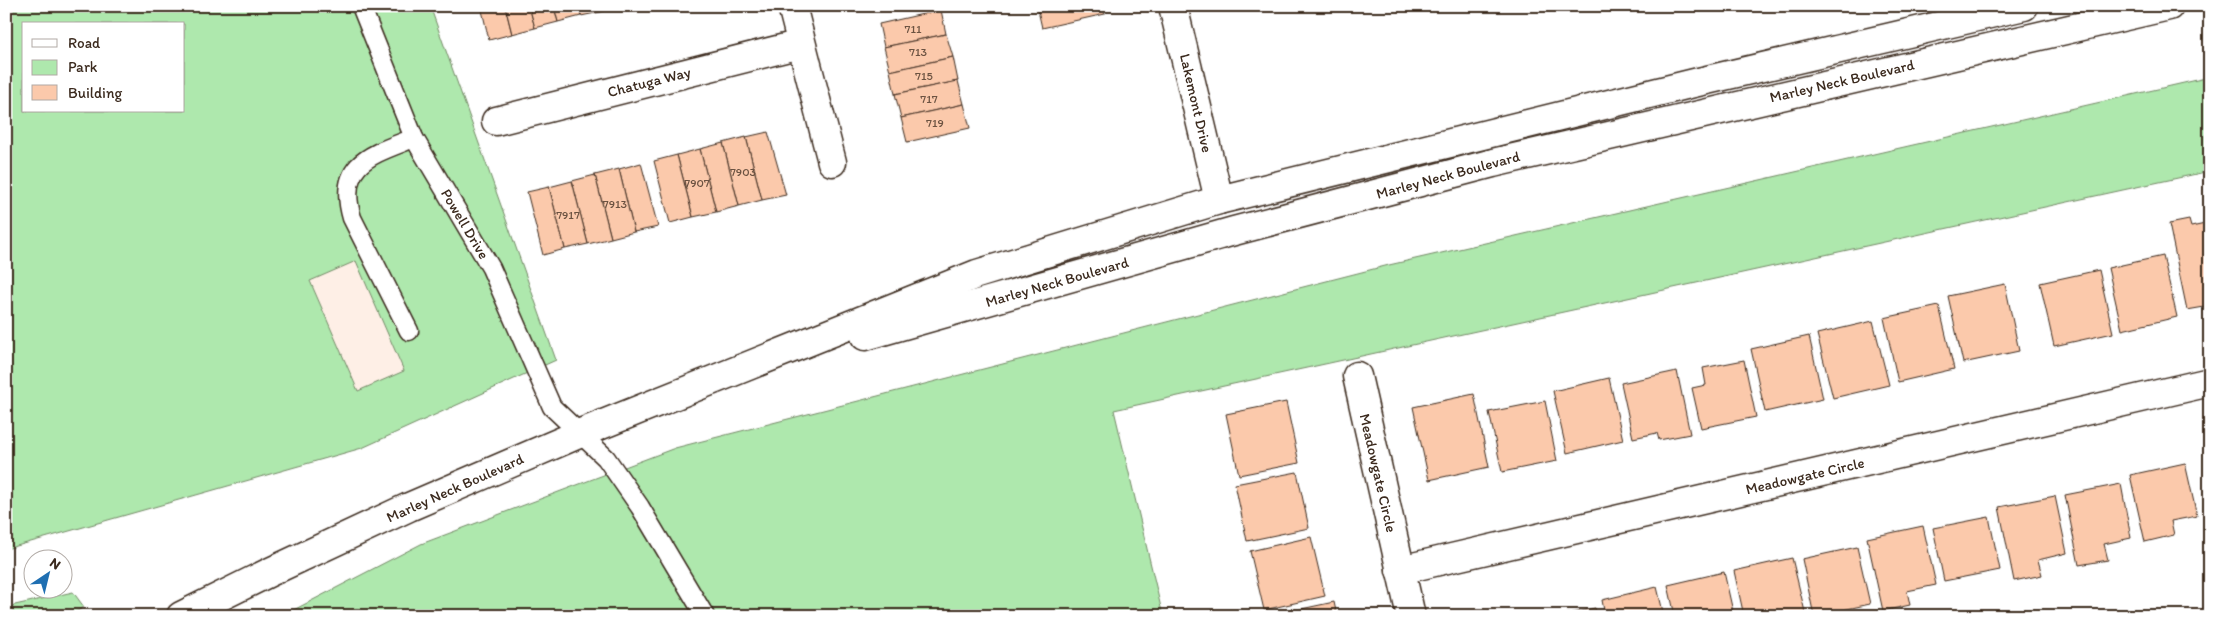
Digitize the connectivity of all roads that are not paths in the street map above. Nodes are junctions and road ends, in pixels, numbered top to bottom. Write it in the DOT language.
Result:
graph roads {
  1 [pos="361,6"];
  2 [pos="792,6"];
  3 [pos="1173,6"];
  4 [pos="2024,6"];
  5 [pos="2169,6"];
  6 [pos="801,44"];
  7 [pos="496,121"];
  8 [pos="414,138"];
  9 [pos="832,162"];
  10 [pos="1219,200"];
  11 [pos="409,331"];
  12 [pos="733,372"];
  13 [pos="1357,376"];
  14 [pos="2210,382"];
  15 [pos="580,433"];
  16 [pos="1400,570"];
  17 [pos="182,616"];
  18 [pos="705,616"];
  19 [pos="1411,616"];
  1 -- 8 [label="lane, Powell Drive"];
  2 -- 6 [label="main road"];
  3 -- 10 [label="main road, Lakemont Drive"];
  4 -- 10 [label="main road, Marley Neck Boulevard"];
  5 -- 12 [label="main road, Marley Neck Boulevard"];
  6 -- 7 [label="main road, Chatuga Way"];
  6 -- 9 [label="main road"];
  8 -- 11 [label="lane"];
  8 -- 15 [label="lane, Powell Drive"];
  10 -- 12 [label="main road, Marley Neck Boulevard"];
  12 -- 15 [label="main road, Marley Neck Boulevard"];
  13 -- 16 [label="main road, Meadowgate Circle"];
  14 -- 16 [label="main road, Meadowgate Circle"];
  15 -- 17 [label="main road, Marley Neck Boulevard"];
  15 -- 18 [label="lane, Powell Drive"];
  16 -- 19 [label="main road, Meadowgate Circle"];
}
